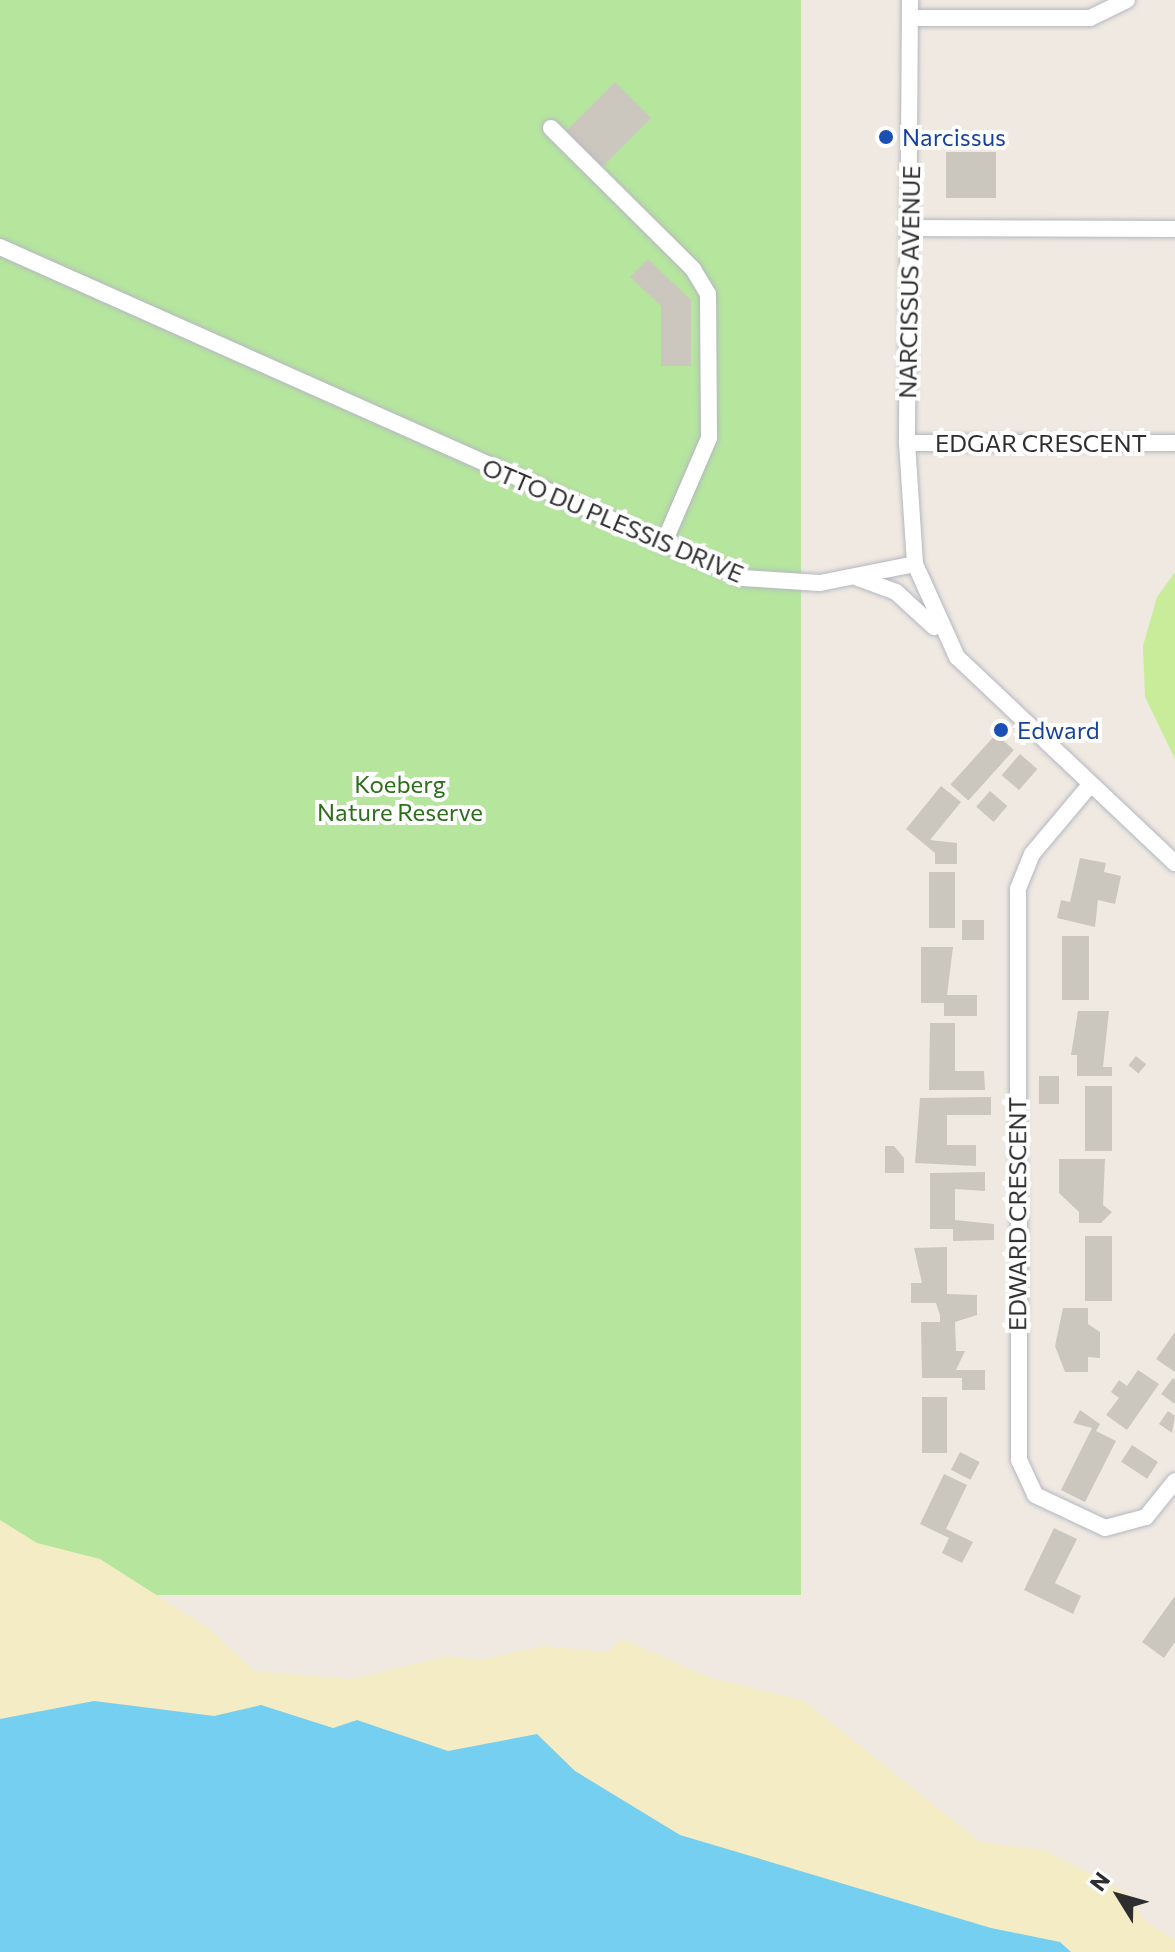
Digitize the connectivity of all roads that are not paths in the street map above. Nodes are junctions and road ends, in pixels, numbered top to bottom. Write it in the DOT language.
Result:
graph roads {
  1 [pos="910,0"];
  2 [pos="1127,0"];
  3 [pos="911,18"];
  4 [pos="551,128"];
  5 [pos="910,228"];
  6 [pos="1175,229"];
  7 [pos="0,247"];
  8 [pos="907,443"];
  9 [pos="1175,443"];
  10 [pos="663,545"];
  11 [pos="915,564"];
  12 [pos="856,577"];
  13 [pos="944,637"];
  14 [pos="1090,785"];
  15 [pos="1175,863"];
  16 [pos="1175,1481"];
  1 -- 3 [label="street, NARCISSUS AVENUE"];
  2 -- 3 [label="street"];
  3 -- 5 [label="street, NARCISSUS AVENUE"];
  4 -- 10 [label="street"];
  5 -- 6 [label="street"];
  5 -- 8 [label="street, NARCISSUS AVENUE"];
  7 -- 10 [label="street, OTTO DU PLESSIS DRIVE"];
  8 -- 9 [label="street, EDGAR CRESCENT"];
  8 -- 11 [label="street, NARCISSUS AVENUE"];
  10 -- 12 [label="street, OTTO DU PLESSIS DRIVE"];
  11 -- 12 [label="street, OTTO DU PLESSIS DRIVE"];
  11 -- 13 [label="street"];
  12 -- 13 [label="street"];
  13 -- 14 [label="street"];
  14 -- 15 [label="street"];
  14 -- 16 [label="street, EDWARD CRESCENT"];
}
